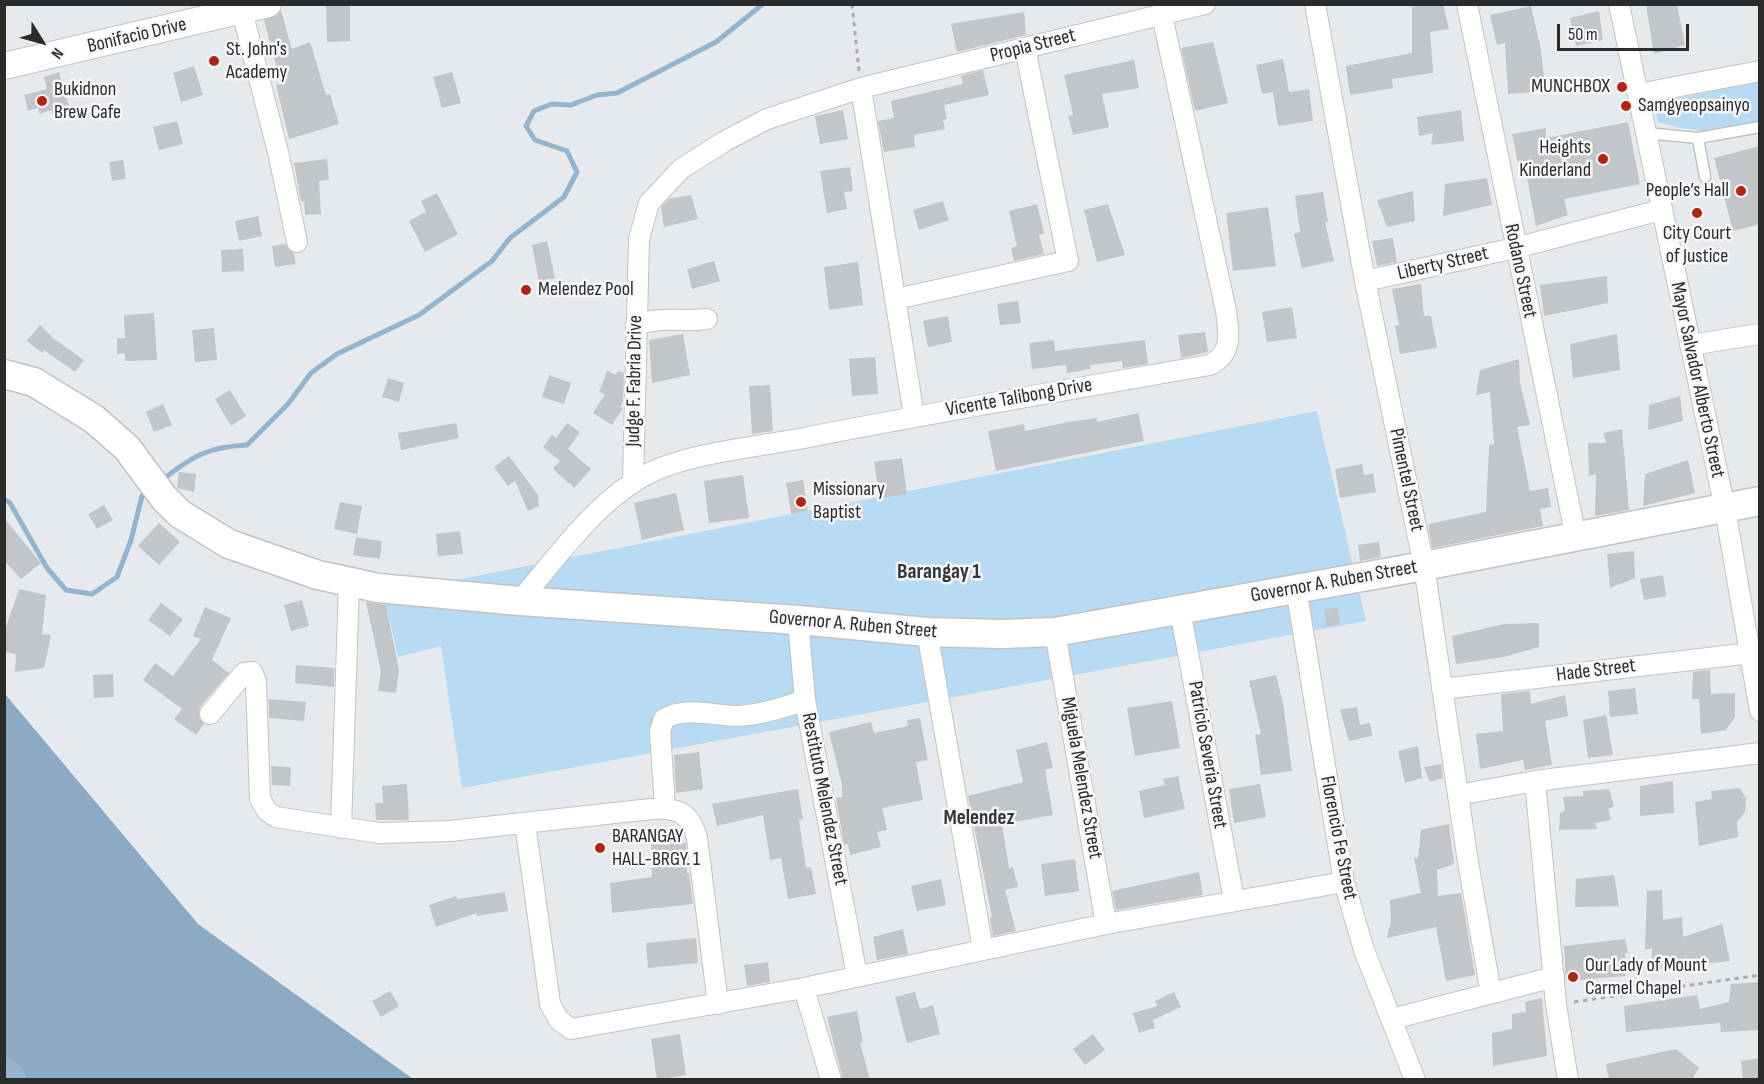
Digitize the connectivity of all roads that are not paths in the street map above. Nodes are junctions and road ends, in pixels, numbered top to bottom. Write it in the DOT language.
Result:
graph roads {
  1 [pos="268,4"];
  2 [pos="1205,4"];
  3 [pos="1315,4"];
  4 [pos="1467,4"];
  5 [pos="1619,4"];
  6 [pos="242,11"];
  7 [pos="188,14"];
  8 [pos="1162,15"];
  9 [pos="1025,48"];
  10 [pos="4,66"];
  11 [pos="1760,71"];
  12 [pos="861,88"];
  13 [pos="1638,94"];
  14 [pos="1760,127"];
  15 [pos="1646,133"];
  16 [pos="1698,138"];
  17 [pos="1705,177"];
  18 [pos="1661,210"];
  19 [pos="297,242"];
  20 [pos="1515,248"];
  21 [pos="1365,281"];
  22 [pos="896,299"];
  23 [pos="707,319"];
  24 [pos="636,326"];
  25 [pos="1760,334"];
  26 [pos="1690,345"];
  27 [pos="4,374"];
  28 [pos="914,416"];
  29 [pos="633,482"];
  30 [pos="1760,501"];
  31 [pos="1725,509"];
  32 [pos="1576,538"];
  33 [pos="1424,566"];
  34 [pos="349,582"];
  35 [pos="1296,588"];
  36 [pos="520,601"];
  37 [pos="1180,610"];
  38 [pos="798,620"];
  39 [pos="927,632"];
  40 [pos="1055,632"];
  41 [pos="1751,653"];
  42 [pos="1442,689"];
  43 [pos="805,700"];
  44 [pos="1760,711"];
  45 [pos="210,714"];
  46 [pos="1760,753"];
  47 [pos="1535,782"];
  48 [pos="1458,795"];
  49 [pos="665,808"];
  50 [pos="525,823"];
  51 [pos="341,828"];
  52 [pos="1344,882"];
  53 [pos="1234,900"];
  54 [pos="1106,924"];
  55 [pos="983,949"];
  56 [pos="857,976"];
  57 [pos="1554,977"];
  58 [pos="804,988"];
  59 [pos="1491,993"];
  60 [pos="718,1004"];
  61 [pos="1392,1019"];
  62 [pos="831,1080"];
  63 [pos="1415,1080"];
  64 [pos="1568,1080"];
  1 -- 6 [label="street, Bonifacio Drive"];
  2 -- 8 [label="street, Propia Street"];
  3 -- 21 [label="street, Pimentel Street"];
  4 -- 20 [label="street, Rodano Street"];
  5 -- 13 [label="street, Mayor Salvador Alberto Street"];
  6 -- 7 [label="street, Bonifacio Drive"];
  6 -- 19 [label="street"];
  7 -- 10 [label="street, Bonifacio Drive"];
  8 -- 9 [label="street, Propia Street"];
  8 -- 28 [label="street, Vicente Talibong Drive"];
  9 -- 12 [label="street, Propia Street"];
  9 -- 22 [label="street"];
  11 -- 13 [label="street"];
  12 -- 22 [label="street"];
  12 -- 24 [label="street, Judge F. Fabria Drive"];
  13 -- 15 [label="street, Mayor Salvador Alberto Street"];
  14 -- 16 [label="lane"];
  15 -- 16 [label="lane"];
  15 -- 18 [label="street, Mayor Salvador Alberto Street"];
  16 -- 17 [label="lane"];
  18 -- 20 [label="street, Liberty Street"];
  18 -- 26 [label="street, Mayor Salvador Alberto Street"];
  20 -- 21 [label="street, Liberty Street"];
  20 -- 32 [label="street, Rodano Street"];
  21 -- 33 [label="street, Pimentel Street"];
  22 -- 28 [label="street"];
  23 -- 24 [label="street"];
  24 -- 29 [label="street, Judge F. Fabria Drive"];
  25 -- 26 [label="street"];
  26 -- 31 [label="street, Mayor Salvador Alberto Street"];
  27 -- 34 [label="main road, Governor A. Ruben Street"];
  28 -- 29 [label="street, Vicente Talibong Drive"];
  29 -- 36 [label="street, Vicente Talibong Drive"];
  30 -- 31 [label="main road, Governor A. Ruben Street"];
  31 -- 32 [label="main road, Governor A. Ruben Street"];
  31 -- 41 [label="street, Mayor Salvador Alberto Street"];
  32 -- 33 [label="main road, Governor A. Ruben Street"];
  33 -- 35 [label="main road, Governor A. Ruben Street"];
  33 -- 42 [label="street, Pimentel Street"];
  34 -- 36 [label="main road, Governor A. Ruben Street"];
  34 -- 51 [label="street"];
  35 -- 37 [label="main road, Governor A. Ruben Street"];
  35 -- 52 [label="street, Florencio Fe Street"];
  36 -- 38 [label="main road, Governor A. Ruben Street"];
  37 -- 40 [label="main road, Governor A. Ruben Street"];
  37 -- 53 [label="street, Patricio Severia Street"];
  38 -- 39 [label="main road, Governor A. Ruben Street"];
  38 -- 43 [label="street, Restituto Melendez Street"];
  39 -- 40 [label="main road, Governor A. Ruben Street"];
  39 -- 55 [label="street"];
  40 -- 54 [label="street, Miguela Melendez Street"];
  41 -- 42 [label="street, Hade Street"];
  41 -- 44 [label="street, Mayor Salvador Alberto Street"];
  42 -- 48 [label="street, Pimentel Street"];
  43 -- 49 [label="street"];
  43 -- 56 [label="street, Restituto Melendez Street"];
  45 -- 51 [label="street"];
  46 -- 47 [label="street"];
  47 -- 48 [label="street"];
  47 -- 57 [label="street"];
  48 -- 59 [label="street, Pimentel Street"];
  49 -- 50 [label="street"];
  49 -- 60 [label="street"];
  50 -- 51 [label="street"];
  50 -- 60 [label="street"];
  52 -- 53 [label="street"];
  52 -- 61 [label="street, Florencio Fe Street"];
  53 -- 54 [label="street"];
  54 -- 55 [label="street"];
  55 -- 56 [label="street"];
  56 -- 58 [label="street"];
  57 -- 59 [label="street"];
  57 -- 64 [label="street"];
  58 -- 60 [label="street"];
  58 -- 62 [label="street"];
  59 -- 61 [label="street"];
  61 -- 63 [label="street, Florencio Fe Street"];
}
